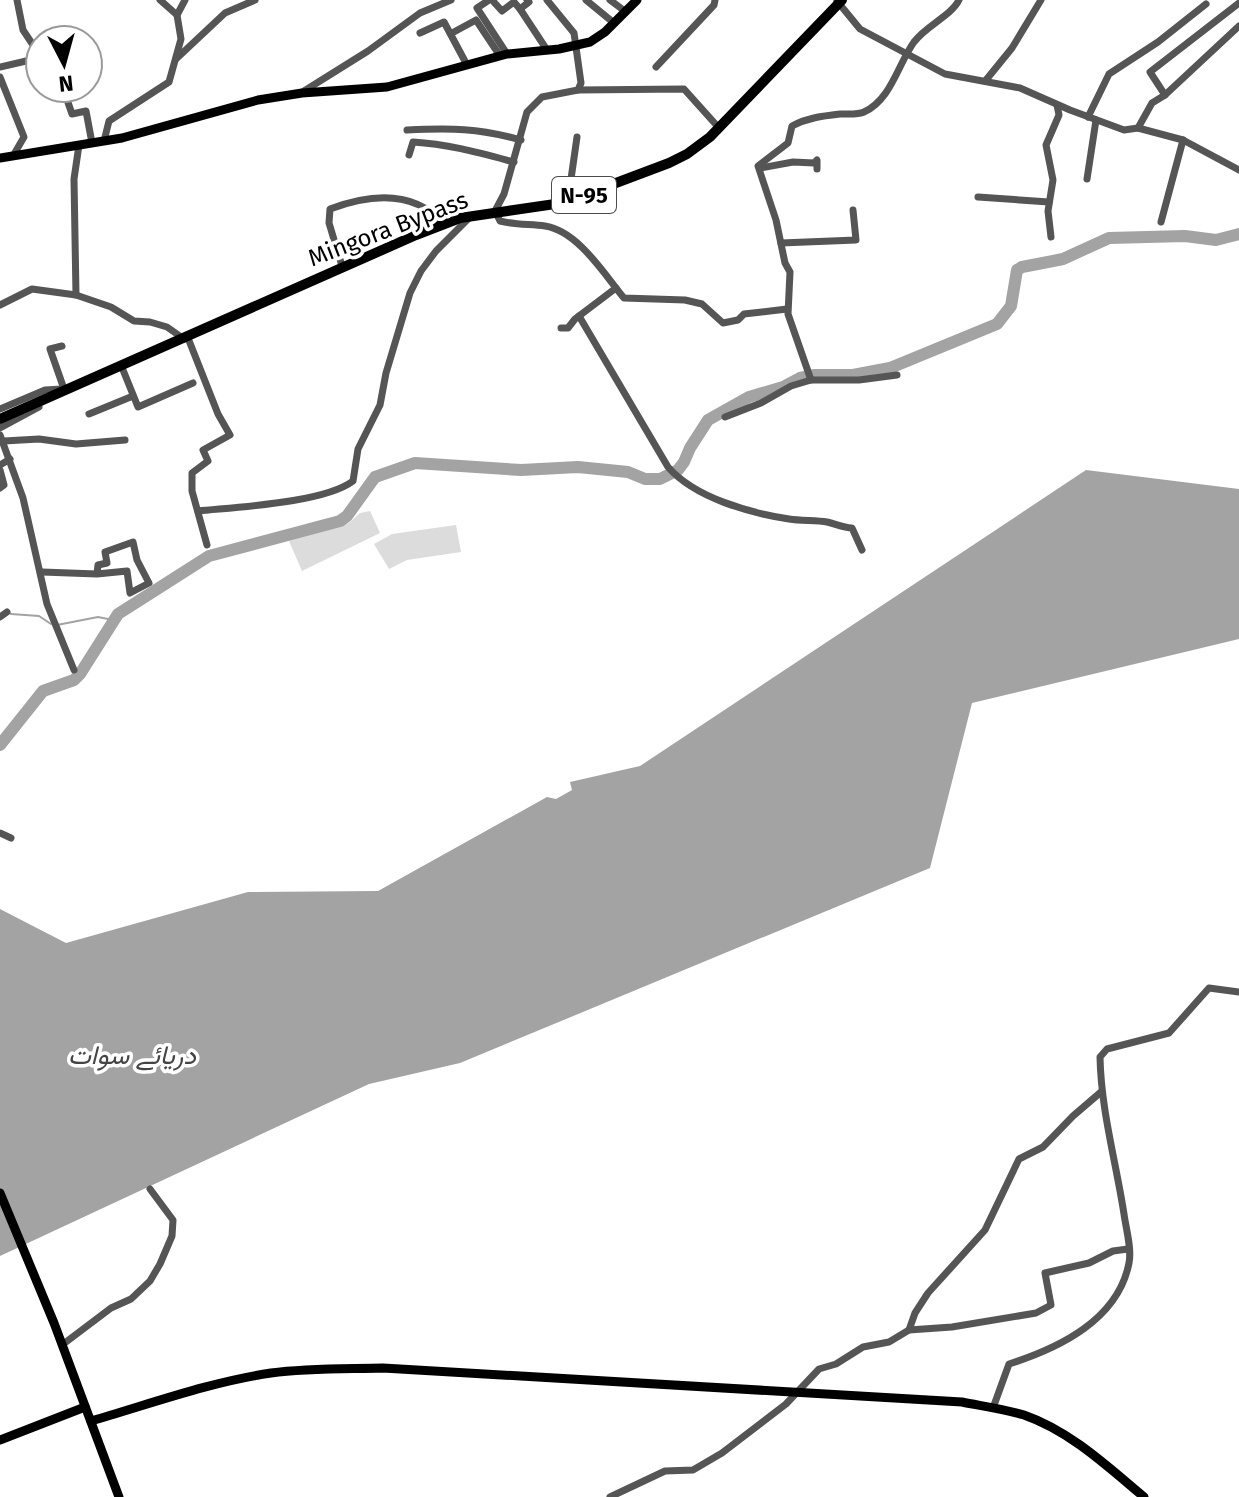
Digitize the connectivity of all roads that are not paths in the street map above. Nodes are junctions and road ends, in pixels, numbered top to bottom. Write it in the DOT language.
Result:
graph roads {
  1 [pos="17,0"];
  2 [pos="160,0"];
  3 [pos="185,0"];
  4 [pos="255,0"];
  5 [pos="490,0"];
  6 [pos="527,0"];
  7 [pos="547,0"];
  8 [pos="586,0"];
  9 [pos="610,0"];
  10 [pos="637,0"];
  11 [pos="715,0"];
  12 [pos="959,0"];
  13 [pos="1041,0"];
  14 [pos="446,1"];
  15 [pos="839,1"];
  16 [pos="1239,3"];
  17 [pos="1206,4"];
  18 [pos="520,9"];
  19 [pos="626,12"];
  20 [pos="177,15"];
  21 [pos="614,23"];
  22 [pos="1239,26"];
  23 [pos="24,32"];
  24 [pos="420,33"];
  25 [pos="452,33"];
  26 [pos="574,45"];
  27 [pos="547,50"];
  28 [pos="906,53"];
  29 [pos="504,55"];
  30 [pos="175,61"];
  31 [pos="24,62"];
  32 [pos="467,65"];
  33 [pos="0,67"];
  34 [pos="656,67"];
  35 [pos="0,77"];
  36 [pos="986,80"];
  37 [pos="578,90"];
  38 [pos="302,93"];
  39 [pos="1165,95"];
  40 [pos="69,104"];
  41 [pos="1057,105"];
  42 [pos="1092,118"];
  43 [pos="719,128"];
  44 [pos="1138,128"];
  45 [pos="407,130"];
  46 [pos="577,137"];
  47 [pos="521,140"];
  48 [pos="1183,140"];
  49 [pos="104,141"];
  50 [pos="92,143"];
  51 [pos="79,145"];
  52 [pos="409,155"];
  53 [pos="13,156"];
  54 [pos="0,158"];
  55 [pos="514,162"];
  56 [pos="761,168"];
  57 [pos="817,169"];
  58 [pos="1239,170"];
  59 [pos="1087,179"];
  60 [pos="978,197"];
  61 [pos="568,200"];
  62 [pos="1049,202"];
  63 [pos="853,210"];
  64 [pos="495,211"];
  65 [pos="470,216"];
  66 [pos="1161,222"];
  67 [pos="444,224"];
  68 [pos="1051,237"];
  69 [pos="781,243"];
  70 [pos="342,266"];
  71 [pos="616,288"];
  72 [pos="76,295"];
  73 [pos="0,305"];
  74 [pos="787,309"];
  75 [pos="579,316"];
  76 [pos="561,328"];
  77 [pos="186,338"];
  78 [pos="62,346"];
  79 [pos="121,365"];
  80 [pos="897,375"];
  81 [pos="811,380"];
  82 [pos="193,383"];
  83 [pos="64,389"];
  84 [pos="133,396"];
  85 [pos="0,409"];
  86 [pos="89,414"];
  87 [pos="725,417"];
  88 [pos="0,419"];
  89 [pos="0,428"];
  90 [pos="2,438"];
  91 [pos="125,440"];
  92 [pos="10,459"];
  93 [pos="0,467"];
  94 [pos="0,488"];
  95 [pos="198,511"];
  96 [pos="207,545"];
  97 [pos="862,550"];
  98 [pos="42,572"];
  99 [pos="97,574"];
  100 [pos="74,670"];
  101 [pos="0,833"];
  102 [pos="11,838"];
  103 [pos="1239,992"];
  104 [pos="1101,1092"];
  105 [pos="150,1189"];
  106 [pos="0,1193"];
  107 [pos="1128,1249"];
  108 [pos="909,1330"];
  109 [pos="62,1345"];
  110 [pos="796,1393"];
  111 [pos="85,1407"];
  112 [pos="993,1408"];
  113 [pos="91,1421"];
  114 [pos="0,1440"];
  115 [pos="119,1497"];
  116 [pos="610,1497"];
  117 [pos="1144,1497"];
  1 -- 23 [label="street"];
  2 -- 20 [label="street"];
  3 -- 20 [label="street"];
  4 -- 30 [label="street"];
  5 -- 18 [label="street"];
  5 -- 29 [label="street"];
  6 -- 18 [label="street"];
  7 -- 26 [label="street"];
  8 -- 21 [label="street"];
  9 -- 19 [label="street"];
  10 -- 19 [label="main road"];
  11 -- 34 [label="street"];
  12 -- 28 [label="street"];
  13 -- 36 [label="street"];
  14 -- 38 [label="street"];
  15 -- 28 [label="street"];
  15 -- 43 [label="highway, Mingora Bypass / N-95"];
  16 -- 39 [label="street"];
  17 -- 42 [label="street"];
  18 -- 27 [label="street"];
  19 -- 21 [label="main road"];
  20 -- 30 [label="street"];
  21 -- 26 [label="main road"];
  22 -- 39 [label="street"];
  24 -- 25 [label="street"];
  25 -- 29 [label="street"];
  25 -- 32 [label="street"];
  26 -- 27 [label="main road"];
  26 -- 37 [label="street"];
  27 -- 29 [label="main road"];
  28 -- 36 [label="street"];
  28 -- 69 [label="street"];
  29 -- 32 [label="main road"];
  30 -- 49 [label="street"];
  31 -- 33 [label="street"];
  32 -- 38 [label="main road"];
  35 -- 53 [label="street"];
  36 -- 41 [label="street"];
  37 -- 43 [label="street"];
  37 -- 47 [label="street"];
  38 -- 49 [label="main road"];
  39 -- 44 [label="street"];
  40 -- 50 [label="street"];
  41 -- 42 [label="street"];
  41 -- 62 [label="street"];
  42 -- 44 [label="street"];
  42 -- 59 [label="street"];
  43 -- 61 [label="highway, Mingora Bypass / N-95"];
  44 -- 48 [label="street"];
  45 -- 47 [label="street"];
  46 -- 61 [label="street"];
  47 -- 55 [label="street"];
  48 -- 58 [label="street"];
  48 -- 66 [label="street"];
  49 -- 50 [label="main road"];
  50 -- 51 [label="main road"];
  51 -- 53 [label="main road"];
  51 -- 72 [label="street"];
  52 -- 55 [label="street"];
  53 -- 54 [label="main road"];
  55 -- 64 [label="street"];
  56 -- 57 [label="street"];
  60 -- 62 [label="street"];
  61 -- 64 [label="highway, Mingora Bypass / N-95"];
  62 -- 68 [label="street"];
  63 -- 69 [label="street"];
  64 -- 65 [label="highway, Mingora Bypass / N-95"];
  64 -- 71 [label="street"];
  65 -- 67 [label="highway, Mingora Bypass / N-95"];
  65 -- 95 [label="street"];
  67 -- 70 [label="highway, Mingora Bypass / N-95"];
  67 -- 70 [label="street"];
  69 -- 74 [label="street"];
  70 -- 77 [label="highway, Mingora Bypass / N-95"];
  71 -- 74 [label="street"];
  71 -- 75 [label="street"];
  72 -- 73 [label="street"];
  72 -- 77 [label="street"];
  74 -- 81 [label="street"];
  75 -- 76 [label="street"];
  75 -- 97 [label="street"];
  77 -- 79 [label="highway, Mingora Bypass / N-95"];
  77 -- 95 [label="street"];
  78 -- 83 [label="street"];
  79 -- 83 [label="highway, Mingora Bypass / N-95"];
  79 -- 84 [label="street"];
  80 -- 81 [label="street"];
  81 -- 87 [label="street"];
  82 -- 84 [label="street"];
  83 -- 85 [label="street"];
  83 -- 88 [label="highway, Mingora Bypass / N-95"];
  83 -- 89 [label="street"];
  84 -- 86 [label="street"];
  90 -- 91 [label="street"];
  90 -- 92 [label="street"];
  92 -- 93 [label="street"];
  92 -- 98 [label="street"];
  93 -- 94 [label="street"];
  95 -- 96 [label="street"];
  98 -- 99 [label="street"];
  98 -- 100 [label="street"];
  99 -- 99 [label="street"];
  101 -- 102 [label="street"];
  103 -- 104 [label="street"];
  104 -- 107 [label="street"];
  104 -- 108 [label="street"];
  105 -- 109 [label="street"];
  106 -- 109 [label="main road"];
  107 -- 108 [label="street"];
  107 -- 112 [label="street"];
  108 -- 110 [label="street"];
  109 -- 111 [label="main road"];
  110 -- 112 [label="main road"];
  110 -- 113 [label="main road"];
  110 -- 116 [label="street"];
  111 -- 113 [label="main road"];
  111 -- 114 [label="main road"];
  112 -- 117 [label="main road"];
  113 -- 115 [label="main road"];
}
